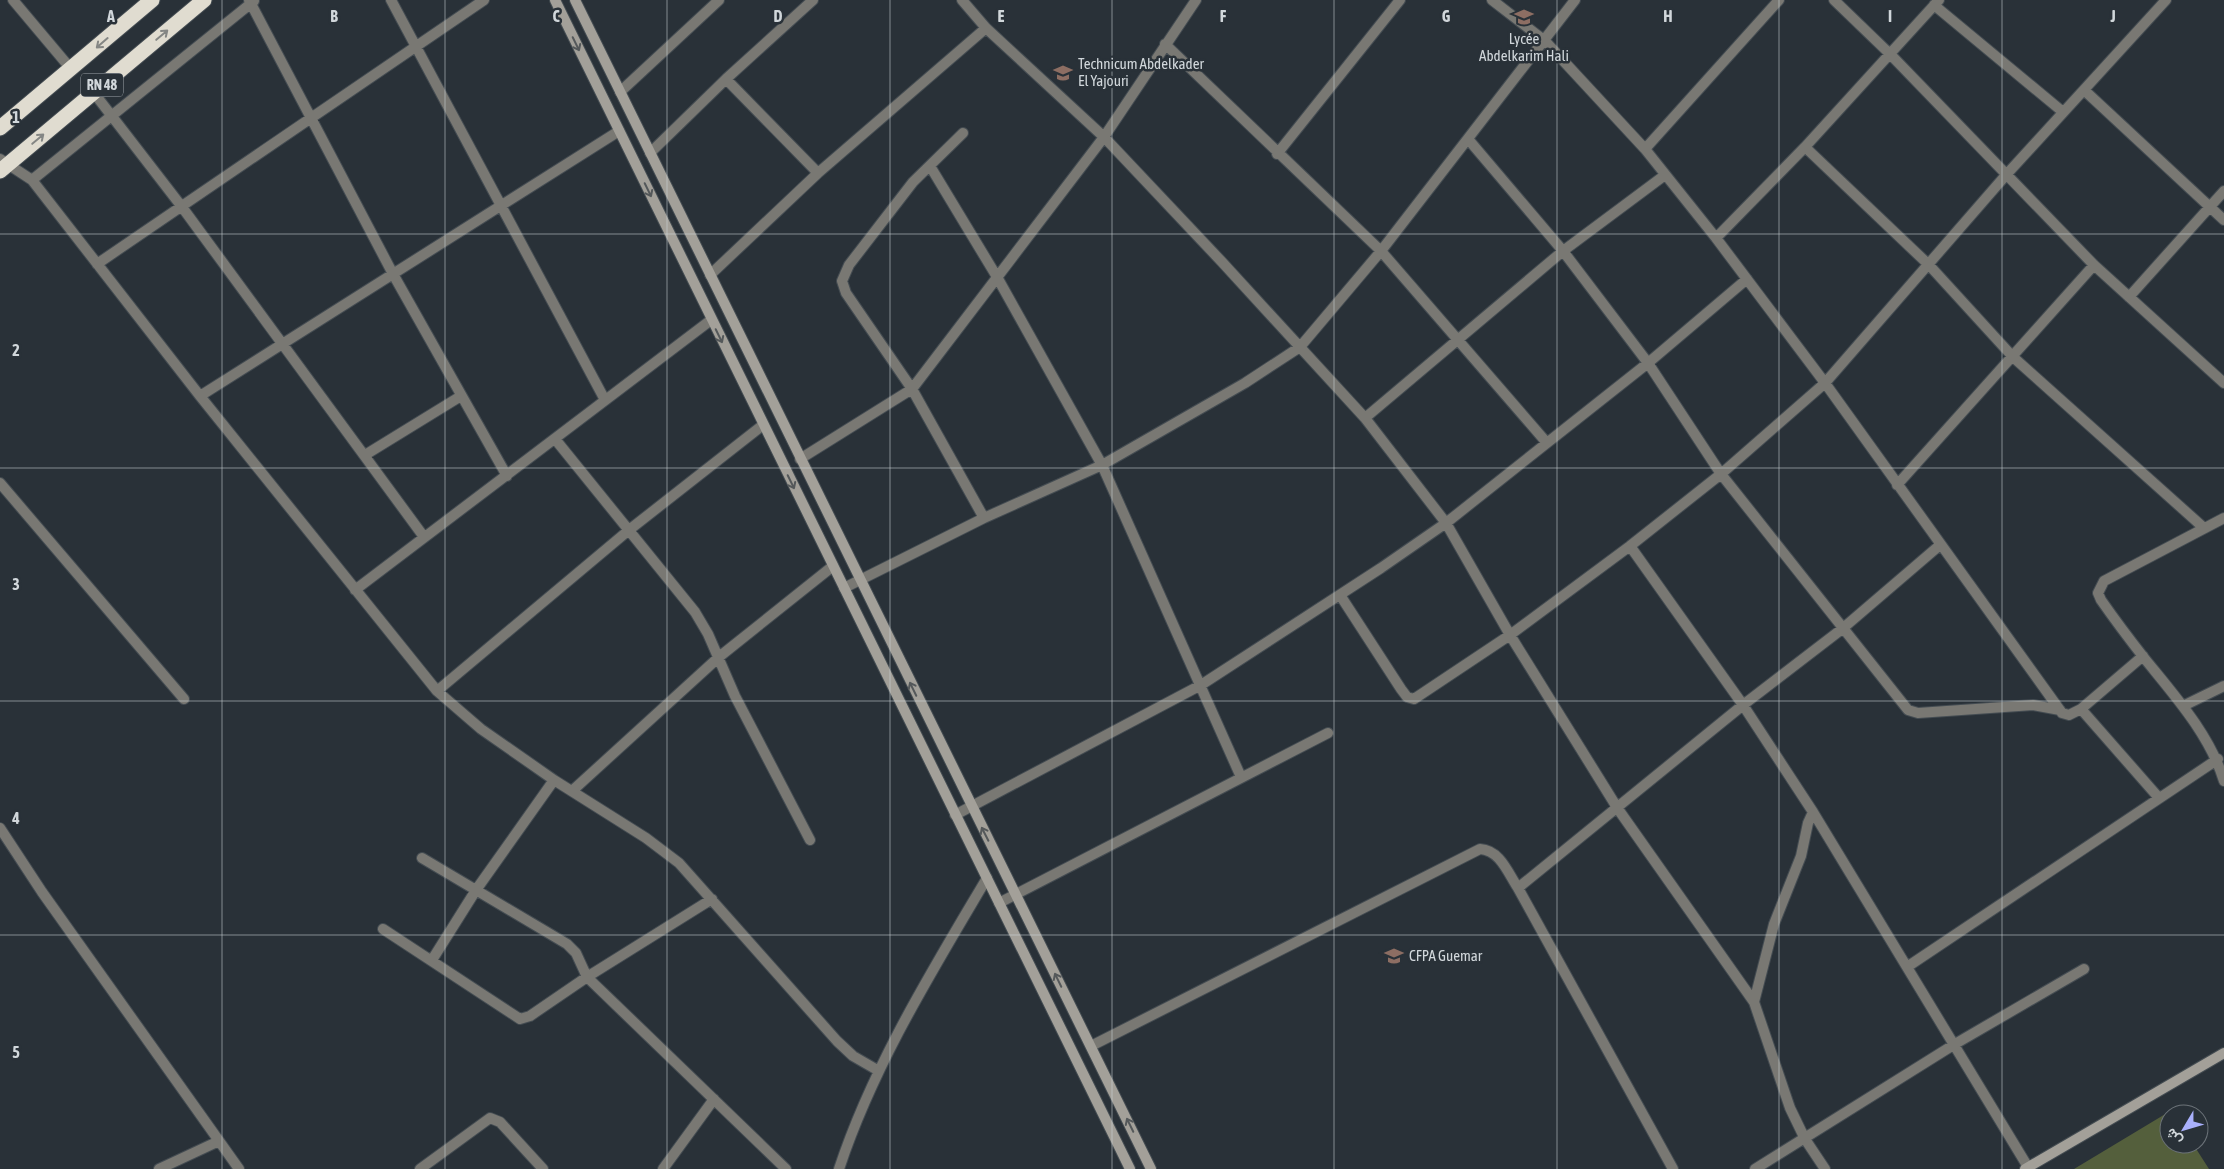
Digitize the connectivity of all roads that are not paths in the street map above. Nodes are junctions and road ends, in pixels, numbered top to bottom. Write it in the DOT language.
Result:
graph roads {
  1 [pos="13,0"];
  2 [pos="152,0"];
  3 [pos="204,0"];
  4 [pos="391,0"];
  5 [pos="484,0"];
  6 [pos="555,0"];
  7 [pos="575,0"];
  8 [pos="719,0"];
  9 [pos="813,0"];
  10 [pos="962,0"];
  11 [pos="1196,0"];
  12 [pos="1400,0"];
  13 [pos="1492,0"];
  14 [pos="1575,0"];
  15 [pos="1779,0"];
  16 [pos="1834,0"];
  17 [pos="2166,0"];
  18 [pos="251,1"];
  19 [pos="1936,2"];
  20 [pos="986,28"];
  21 [pos="1545,41"];
  22 [pos="1164,44"];
  23 [pos="416,46"];
  24 [pos="1890,54"];
  25 [pos="71,69"];
  26 [pos="726,79"];
  27 [pos="2084,90"];
  28 [pos="620,92"];
  29 [pos="94,93"];
  30 [pos="2063,112"];
  31 [pos="112,116"];
  32 [pos="310,118"];
  33 [pos="0,128"];
  34 [pos="619,131"];
  35 [pos="963,133"];
  36 [pos="1104,137"];
  37 [pos="1468,139"];
  38 [pos="1805,147"];
  39 [pos="1646,149"];
  40 [pos="650,153"];
  41 [pos="1277,154"];
  42 [pos="3,165"];
  43 [pos="930,166"];
  44 [pos="818,172"];
  45 [pos="1665,175"];
  46 [pos="2006,175"];
  47 [pos="32,180"];
  48 [pos="2224,191"];
  49 [pos="500,206"];
  50 [pos="182,207"];
  51 [pos="2210,207"];
  52 [pos="2224,220"];
  53 [pos="1716,238"];
  54 [pos="1381,250"];
  55 [pos="1563,251"];
  56 [pos="97,264"];
  57 [pos="1929,265"];
  58 [pos="2094,265"];
  59 [pos="393,274"];
  60 [pos="710,275"];
  61 [pos="997,277"];
  62 [pos="1747,279"];
  63 [pos="2129,297"];
  64 [pos="711,320"];
  65 [pos="1457,341"];
  66 [pos="283,344"];
  67 [pos="1300,347"];
  68 [pos="2013,357"];
  69 [pos="1648,363"];
  70 [pos="1826,383"];
  71 [pos="2224,383"];
  72 [pos="912,390"];
  73 [pos="200,396"];
  74 [pos="461,396"];
  75 [pos="604,400"];
  76 [pos="1365,418"];
  77 [pos="763,425"];
  78 [pos="555,439"];
  79 [pos="1547,443"];
  80 [pos="365,455"];
  81 [pos="800,459"];
  82 [pos="1102,465"];
  83 [pos="1721,474"];
  84 [pos="507,476"];
  85 [pos="0,482"];
  86 [pos="1897,485"];
  87 [pos="984,518"];
  88 [pos="2223,521"];
  89 [pos="1446,523"];
  90 [pos="2204,528"];
  91 [pos="629,530"];
  92 [pos="424,538"];
  93 [pos="1940,545"];
  94 [pos="1630,546"];
  95 [pos="833,566"];
  96 [pos="860,580"];
  97 [pos="844,588"];
  98 [pos="355,590"];
  99 [pos="1340,595"];
  100 [pos="1842,629"];
  101 [pos="1510,635"];
  102 [pos="2143,656"];
  103 [pos="719,657"];
  104 [pos="1201,685"];
  105 [pos="2224,686"];
  106 [pos="437,691"];
  107 [pos="184,699"];
  108 [pos="1743,705"];
  109 [pos="2183,706"];
  110 [pos="2081,709"];
  111 [pos="2060,710"];
  112 [pos="1328,733"];
  113 [pos="2218,759"];
  114 [pos="1241,777"];
  115 [pos="554,780"];
  116 [pos="2224,781"];
  117 [pos="572,791"];
  118 [pos="2159,798"];
  119 [pos="971,806"];
  120 [pos="1618,809"];
  121 [pos="1813,812"];
  122 [pos="955,815"];
  123 [pos="0,828"];
  124 [pos="810,840"];
  125 [pos="422,858"];
  126 [pos="987,878"];
  127 [pos="1518,888"];
  128 [pos="476,890"];
  129 [pos="1015,894"];
  130 [pos="712,899"];
  131 [pos="999,903"];
  132 [pos="383,929"];
  133 [pos="432,960"];
  134 [pos="1907,966"];
  135 [pos="2084,969"];
  136 [pos="587,977"];
  137 [pos="1754,1002"];
  138 [pos="1955,1044"];
  139 [pos="1091,1046"];
  140 [pos="2224,1053"];
  141 [pos="879,1070"];
  142 [pos="714,1099"];
  143 [pos="1805,1138"];
  144 [pos="220,1142"];
  145 [pos="2027,1168"];
  146 [pos="159,1169"];
  147 [pos="239,1169"];
  148 [pos="420,1169"];
  149 [pos="543,1169"];
  150 [pos="663,1169"];
  151 [pos="786,1169"];
  152 [pos="839,1169"];
  153 [pos="1130,1169"];
  154 [pos="1151,1169"];
  155 [pos="1673,1169"];
  156 [pos="1755,1169"];
  157 [pos="1825,1169"];
  1 -- 25 [label="street"];
  2 -- 25 [label="highway, RN 48, one-way"];
  29 -- 3 [label="highway, RN 48, one-way"];
  4 -- 23 [label="street"];
  5 -- 23 [label="street"];
  6 -- 34 [label="street, one-way"];
  7 -- 28 [label="street"];
  8 -- 28 [label="street"];
  9 -- 26 [label="street"];
  10 -- 20 [label="street"];
  11 -- 22 [label="street"];
  12 -- 41 [label="street"];
  13 -- 21 [label="street"];
  14 -- 21 [label="street"];
  15 -- 39 [label="street"];
  16 -- 24 [label="street"];
  17 -- 27 [label="street"];
  18 -- 31 [label="street"];
  18 -- 32 [label="street"];
  19 -- 24 [label="street"];
  19 -- 30 [label="street"];
  20 -- 36 [label="street"];
  20 -- 44 [label="street"];
  21 -- 37 [label="street"];
  21 -- 39 [label="street"];
  22 -- 36 [label="street"];
  22 -- 41 [label="street"];
  23 -- 32 [label="street"];
  23 -- 49 [label="street"];
  24 -- 38 [label="street"];
  24 -- 46 [label="street"];
  25 -- 33 [label="highway, RN 48"];
  26 -- 40 [label="street"];
  26 -- 44 [label="street"];
  27 -- 30 [label="street"];
  27 -- 51 [label="street"];
  28 -- 40 [label="street"];
  29 -- 31 [label="street"];
  42 -- 29 [label="highway, RN 48, one-way"];
  30 -- 46 [label="street"];
  31 -- 47 [label="street"];
  31 -- 50 [label="street"];
  32 -- 50 [label="street"];
  32 -- 59 [label="street"];
  34 -- 49 [label="street"];
  34 -- 64 [label="street, one-way"];
  35 -- 43 [label="street"];
  36 -- 61 [label="street"];
  36 -- 67 [label="street"];
  37 -- 54 [label="street"];
  37 -- 55 [label="street"];
  38 -- 53 [label="street"];
  38 -- 57 [label="street"];
  39 -- 45 [label="street"];
  40 -- 60 [label="street"];
  41 -- 54 [label="street"];
  42 -- 47 [label="street"];
  43 -- 61 [label="street"];
  43 -- 72 [label="street"];
  44 -- 60 [label="street"];
  45 -- 53 [label="street"];
  45 -- 55 [label="street"];
  46 -- 57 [label="street"];
  46 -- 58 [label="street"];
  47 -- 56 [label="street"];
  48 -- 51 [label="street"];
  49 -- 59 [label="street"];
  49 -- 75 [label="street"];
  50 -- 56 [label="street"];
  50 -- 66 [label="street"];
  51 -- 52 [label="street"];
  51 -- 63 [label="street"];
  53 -- 62 [label="street"];
  54 -- 65 [label="street"];
  54 -- 67 [label="street"];
  55 -- 65 [label="street"];
  55 -- 69 [label="street"];
  56 -- 73 [label="street"];
  57 -- 68 [label="street"];
  57 -- 70 [label="street"];
  58 -- 63 [label="street"];
  58 -- 68 [label="street"];
  59 -- 66 [label="street"];
  59 -- 74 [label="street"];
  60 -- 81 [label="street"];
  61 -- 72 [label="street"];
  61 -- 82 [label="street"];
  62 -- 69 [label="street"];
  62 -- 70 [label="street"];
  63 -- 71 [label="street"];
  64 -- 75 [label="street"];
  64 -- 77 [label="street, one-way"];
  65 -- 76 [label="street"];
  65 -- 79 [label="street"];
  66 -- 73 [label="street"];
  66 -- 80 [label="street"];
  67 -- 76 [label="street"];
  67 -- 82 [label="street"];
  68 -- 86 [label="street"];
  68 -- 90 [label="street"];
  69 -- 79 [label="street"];
  69 -- 83 [label="street"];
  70 -- 83 [label="street"];
  70 -- 86 [label="street"];
  72 -- 81 [label="street"];
  72 -- 87 [label="street"];
  73 -- 98 [label="street"];
  74 -- 80 [label="street"];
  74 -- 84 [label="street"];
  75 -- 78 [label="street"];
  76 -- 89 [label="street"];
  77 -- 91 [label="street"];
  77 -- 95 [label="street, one-way"];
  78 -- 84 [label="street"];
  78 -- 91 [label="street"];
  79 -- 89 [label="street"];
  80 -- 92 [label="street"];
  81 -- 96 [label="street"];
  82 -- 87 [label="street"];
  82 -- 104 [label="street"];
  83 -- 94 [label="street"];
  83 -- 100 [label="street"];
  84 -- 92 [label="street"];
  85 -- 107 [label="street"];
  86 -- 93 [label="street"];
  87 -- 96 [label="street"];
  88 -- 90 [label="street"];
  89 -- 99 [label="street"];
  89 -- 101 [label="street"];
  90 -- 102 [label="street"];
  91 -- 103 [label="street"];
  91 -- 106 [label="street"];
  92 -- 98 [label="street"];
  93 -- 100 [label="street"];
  93 -- 111 [label="street"];
  94 -- 101 [label="street"];
  94 -- 108 [label="street"];
  95 -- 97 [label="street"];
  95 -- 103 [label="street"];
  96 -- 97 [label="street"];
  119 -- 96 [label="street, one-way"];
  97 -- 122 [label="street"];
  98 -- 106 [label="street"];
  99 -- 101 [label="street"];
  99 -- 104 [label="street"];
  100 -- 108 [label="street"];
  100 -- 111 [label="street"];
  101 -- 120 [label="street"];
  102 -- 109 [label="street"];
  102 -- 110 [label="street"];
  103 -- 117 [label="street"];
  103 -- 124 [label="street"];
  104 -- 114 [label="street"];
  104 -- 119 [label="street"];
  105 -- 109 [label="street"];
  106 -- 115 [label="street"];
  108 -- 120 [label="street"];
  108 -- 121 [label="street"];
  109 -- 113 [label="street"];
  110 -- 111 [label="street"];
  110 -- 118 [label="street"];
  112 -- 114 [label="street"];
  113 -- 116 [label="street"];
  113 -- 118 [label="street"];
  114 -- 129 [label="street"];
  115 -- 117 [label="street"];
  115 -- 128 [label="street"];
  117 -- 130 [label="street"];
  118 -- 134 [label="street"];
  119 -- 122 [label="street"];
  129 -- 119 [label="street, one-way"];
  120 -- 127 [label="street"];
  120 -- 137 [label="street"];
  121 -- 134 [label="street"];
  121 -- 137 [label="street"];
  122 -- 126 [label="street"];
  123 -- 144 [label="street"];
  125 -- 128 [label="street"];
  126 -- 131 [label="street"];
  126 -- 141 [label="street"];
  127 -- 139 [label="street"];
  127 -- 155 [label="street"];
  128 -- 133 [label="street"];
  128 -- 136 [label="street"];
  129 -- 131 [label="street"];
  139 -- 129 [label="street, one-way"];
  130 -- 136 [label="street"];
  130 -- 141 [label="street"];
  131 -- 153 [label="street"];
  132 -- 133 [label="street"];
  133 -- 136 [label="street"];
  134 -- 138 [label="street"];
  135 -- 138 [label="street"];
  136 -- 142 [label="street"];
  137 -- 143 [label="street"];
  138 -- 143 [label="street"];
  138 -- 145 [label="street"];
  154 -- 139 [label="street, one-way"];
  140 -- 145 [label="street"];
  141 -- 152 [label="street"];
  142 -- 150 [label="street"];
  142 -- 151 [label="street"];
  143 -- 156 [label="street"];
  143 -- 157 [label="street"];
  144 -- 146 [label="street"];
  144 -- 147 [label="street"];
  148 -- 149 [label="street"];
}
